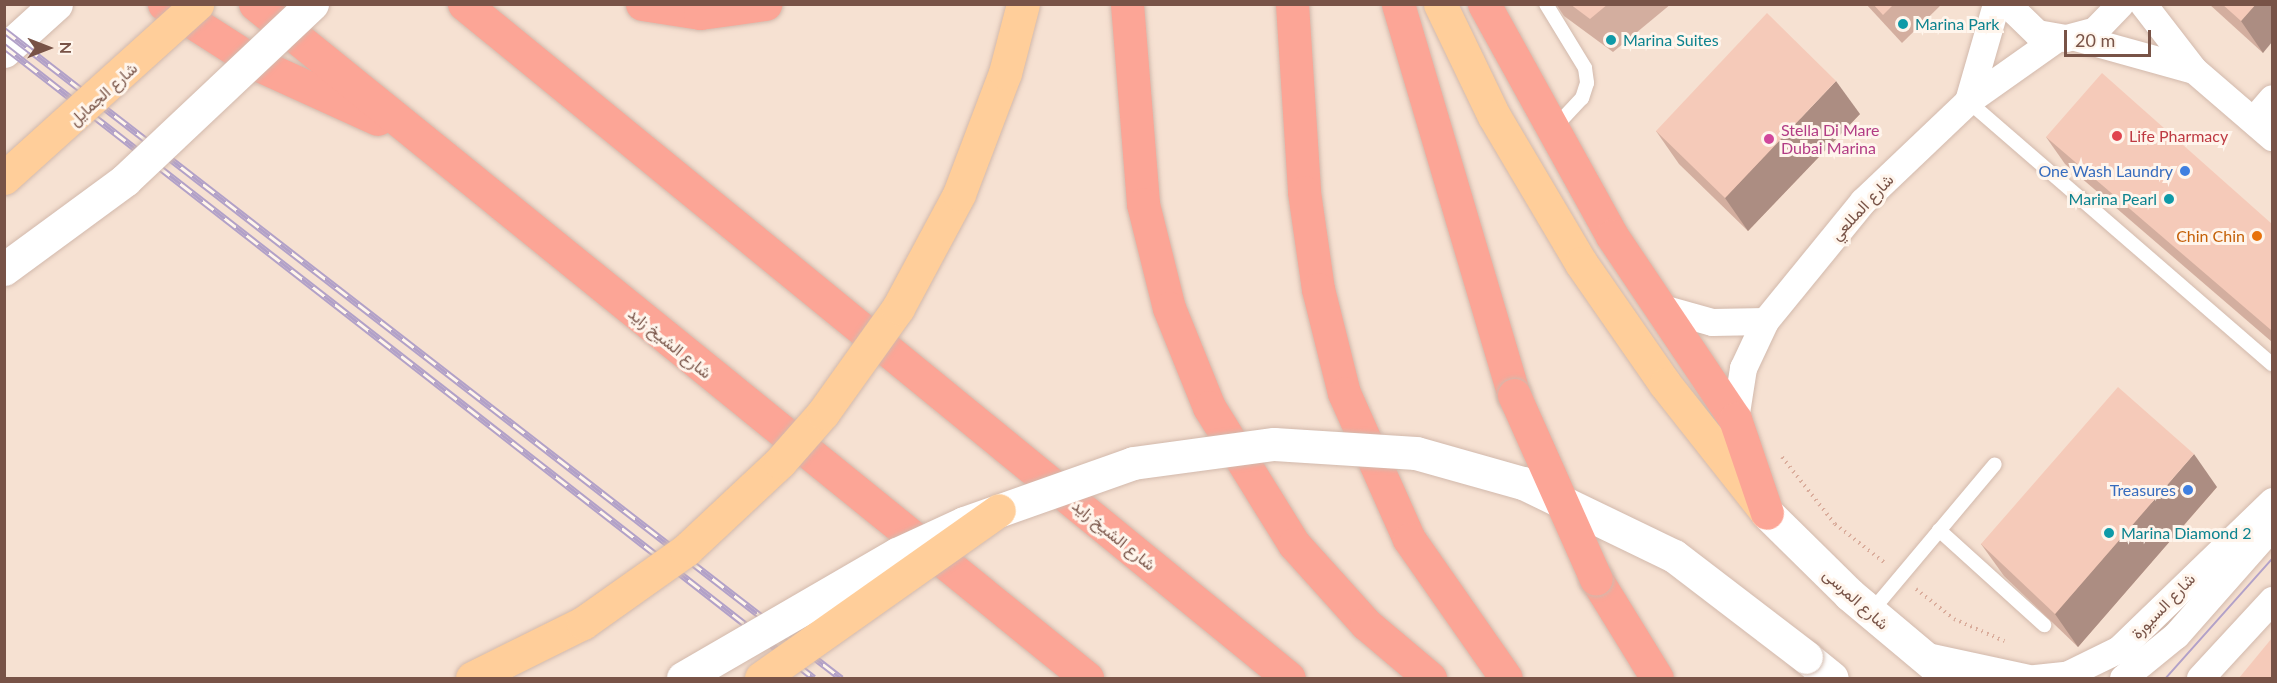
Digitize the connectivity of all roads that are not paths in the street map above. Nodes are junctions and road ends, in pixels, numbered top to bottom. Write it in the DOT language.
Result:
graph roads {
  1 [pos="56,4"];
  2 [pos="164,4"];
  3 [pos="197,4"];
  4 [pos="255,4"];
  5 [pos="312,4"];
  6 [pos="464,4"];
  7 [pos="642,4"];
  8 [pos="765,4"];
  9 [pos="1023,4"];
  10 [pos="1127,4"];
  11 [pos="1292,4"];
  12 [pos="1398,4"];
  13 [pos="1440,4"];
  14 [pos="1484,4"];
  15 [pos="1546,4"];
  16 [pos="1996,4"];
  17 [pos="2007,4"];
  18 [pos="2120,4"];
  19 [pos="2143,4"];
  20 [pos="2066,38"];
  21 [pos="4,51"];
  22 [pos="2194,70"];
  23 [pos="2272,98"];
  24 [pos="1968,101"];
  25 [pos="404,129"];
  26 [pos="2263,129"];
  27 [pos="1551,130"];
  28 [pos="4,178"];
  29 [pos="4,269"];
  30 [pos="1662,308"];
  31 [pos="1765,321"];
  32 [pos="2272,364"];
  33 [pos="1736,419"];
  34 [pos="1995,464"];
  35 [pos="2272,501"];
  36 [pos="999,510"];
  37 [pos="1767,513"];
  38 [pos="2272,526"];
  39 [pos="1939,531"];
  40 [pos="2272,600"];
  41 [pos="1870,613"];
  42 [pos="2272,615"];
  43 [pos="2044,625"];
  44 [pos="1921,655"];
  45 [pos="472,678"];
  46 [pos="683,678"];
  47 [pos="761,678"];
  48 [pos="1087,678"];
  49 [pos="1290,678"];
  50 [pos="1430,678"];
  51 [pos="1506,678"];
  52 [pos="1657,678"];
  53 [pos="1832,678"];
  54 [pos="1949,678"];
  55 [pos="2029,678"];
  56 [pos="2035,678"];
  57 [pos="2124,678"];
  58 [pos="2200,678"];
  59 [pos="2223,678"];
  1 -- 21 [label="main road"];
  2 -- 25 [label="highway"];
  3 -- 28 [label="main road, شارع الجمايل, bridge"];
  4 -- 25 [label="highway, شارع الشيخ زايد"];
  5 -- 29 [label="main road, bridge"];
  6 -- 49 [label="highway, شارع الشيخ زايد"];
  7 -- 8 [label="highway"];
  9 -- 45 [label="main road, bridge"];
  10 -- 50 [label="highway"];
  11 -- 51 [label="highway"];
  12 -- 52 [label="highway, bridge"];
  13 -- 37 [label="main road"];
  14 -- 27 [label="highway"];
  15 -- 27 [label="lane"];
  16 -- 24 [label="street"];
  17 -- 20 [label="street"];
  18 -- 20 [label="street, شارع المللعي"];
  19 -- 22 [label="street"];
  20 -- 22 [label="street"];
  20 -- 24 [label="street, شارع المللعي"];
  22 -- 26 [label="street"];
  23 -- 26 [label="street"];
  24 -- 31 [label="street, شارع المللعي"];
  24 -- 32 [label="lane"];
  25 -- 48 [label="highway, شارع الشيخ زايد"];
  27 -- 30 [label="highway"];
  30 -- 31 [label="street"];
  30 -- 33 [label="highway"];
  31 -- 33 [label="street, شارع المللعي"];
  33 -- 37 [label="highway"];
  34 -- 39 [label="lane"];
  35 -- 56 [label="street, شارع السيورة"];
  36 -- 46 [label="main road, bridge"];
  36 -- 47 [label="main road, bridge"];
  36 -- 53 [label="main road, bridge"];
  37 -- 41 [label="main road, شارع المرسى"];
  38 -- 57 [label="street, شارع السيورة"];
  39 -- 41 [label="lane"];
  39 -- 43 [label="lane"];
  40 -- 58 [label="street"];
  41 -- 44 [label="main road, شارع المرسى"];
  42 -- 59 [label="street"];
  44 -- 54 [label="main road, شارع المرسى"];
  44 -- 55 [label="street"];
}
